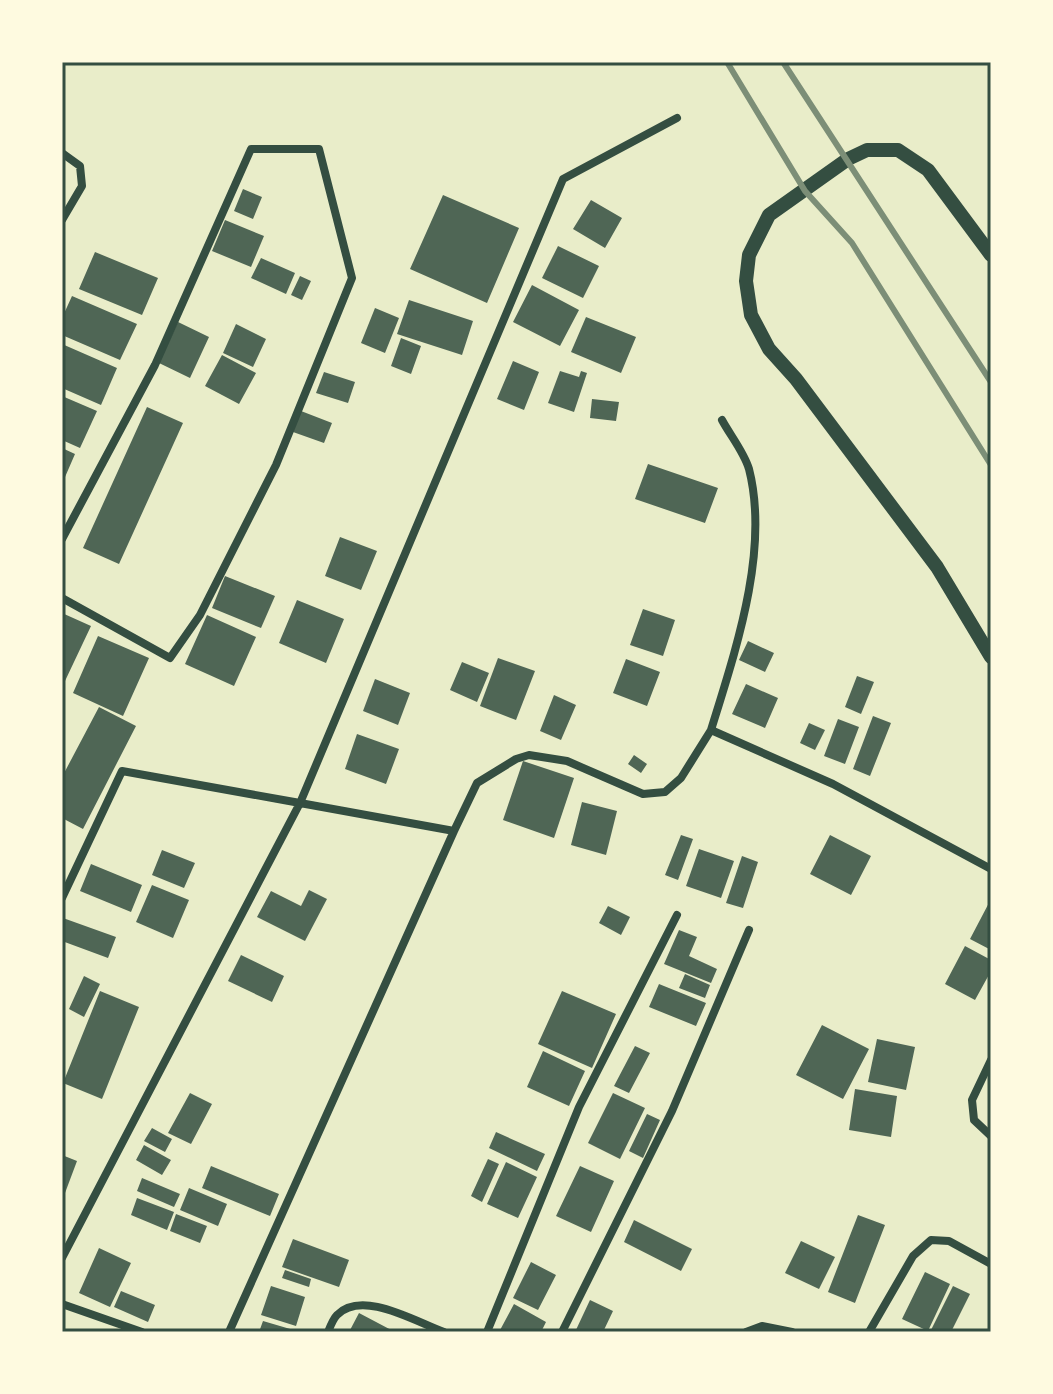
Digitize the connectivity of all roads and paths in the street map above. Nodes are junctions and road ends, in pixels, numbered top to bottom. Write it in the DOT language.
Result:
graph roads {
  1 [pos="677,118"];
  2 [pos="62,153"];
  3 [pos="62,220"];
  4 [pos="991,255"];
  5 [pos="722,420"];
  6 [pos="62,539"];
  7 [pos="62,598"];
  8 [pos="991,657"];
  9 [pos="711,730"];
  10 [pos="300,803"];
  11 [pos="454,831"];
  12 [pos="991,869"];
  13 [pos="62,898"];
  14 [pos="677,915"];
  15 [pos="749,930"];
  16 [pos="991,1060"];
  17 [pos="991,1136"];
  18 [pos="62,1258"];
  19 [pos="991,1264"];
  20 [pos="62,1304"];
  21 [pos="142,1332"];
  22 [pos="229,1332"];
  23 [pos="328,1332"];
  24 [pos="444,1332"];
  25 [pos="487,1332"];
  26 [pos="562,1332"];
  27 [pos="746,1332"];
  28 [pos="792,1332"];
  29 [pos="869,1332"];
  1 -- 10 [label="street"];
  2 -- 3 [label="street"];
  4 -- 8 [label="street"];
  5 -- 9 [label="street"];
  6 -- 7 [label="street"];
  9 -- 11 [label="street"];
  9 -- 12 [label="street"];
  10 -- 11 [label="street"];
  10 -- 13 [label="street"];
  10 -- 18 [label="street"];
  11 -- 22 [label="street"];
  14 -- 25 [label="street"];
  15 -- 26 [label="street"];
  16 -- 17 [label="street"];
  19 -- 29 [label="street"];
  20 -- 21 [label="street"];
  23 -- 24 [label="street"];
  27 -- 28 [label="street"];
}
